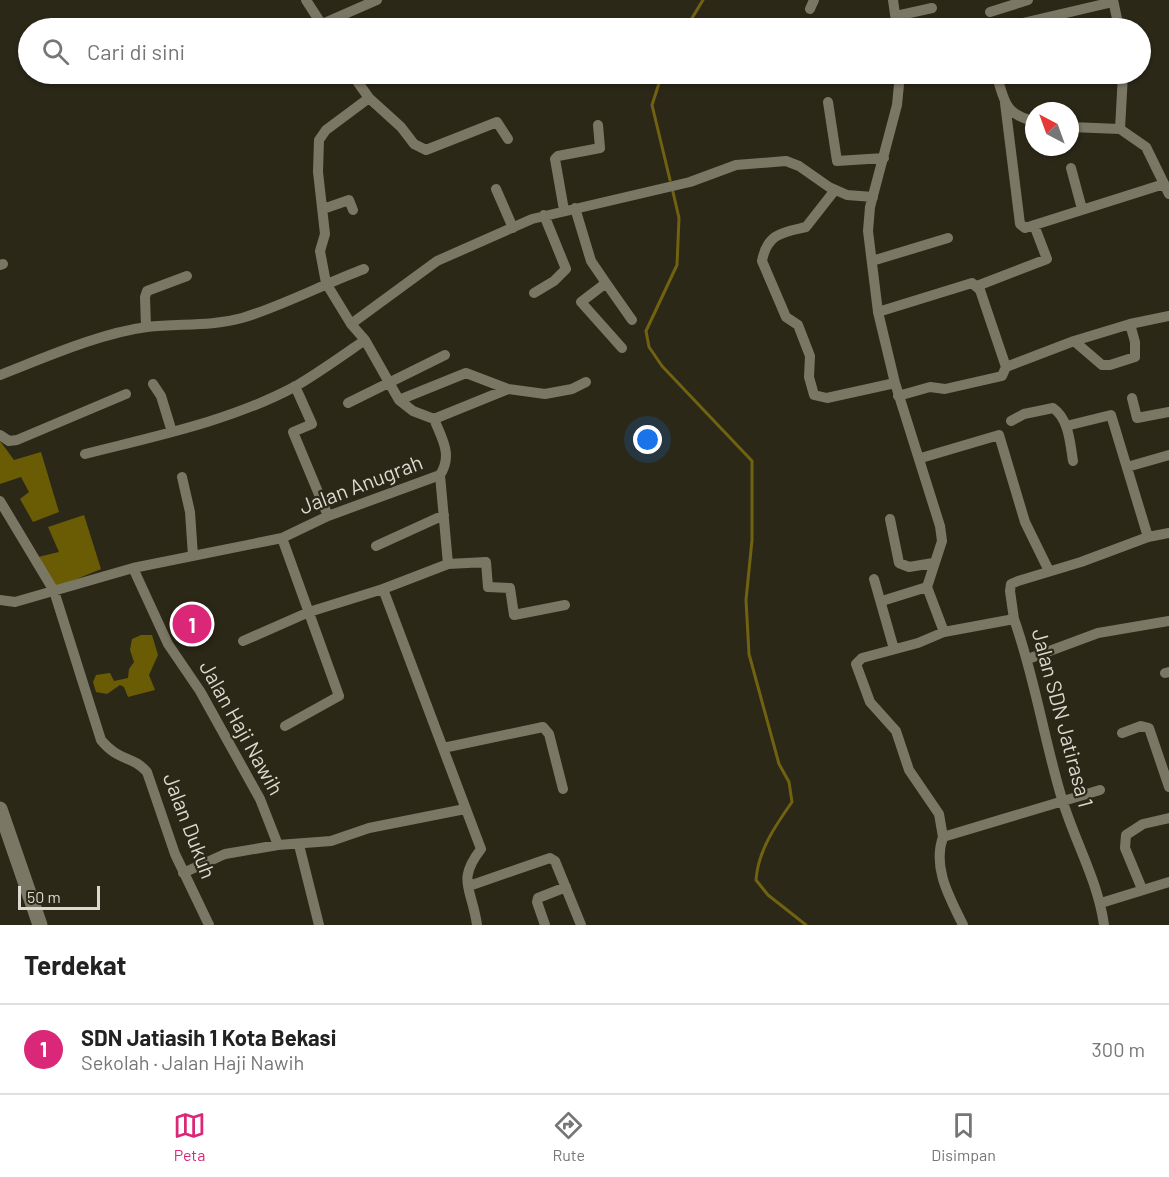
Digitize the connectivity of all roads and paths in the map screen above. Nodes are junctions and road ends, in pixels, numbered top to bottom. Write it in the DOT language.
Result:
graph roads {
  1 [pos="306,0"];
  2 [pos="377,0"];
  3 [pos="893,0"];
  4 [pos="1028,0"];
  5 [pos="1113,1"];
  6 [pos="932,8"];
  7 [pos="990,12"];
  8 [pos="896,16"];
  9 [pos="318,18"];
  10 [pos="340,18"];
  11 [pos="1043,18"];
  12 [pos="1117,18"];
  13 [pos="359,84"];
  14 [pos="899,84"];
  15 [pos="999,84"];
  16 [pos="1122,84"];
  17 [pos="369,98"];
  18 [pos="828,102"];
  19 [pos="1005,103"];
  20 [pos="1025,119"];
  21 [pos="598,125"];
  22 [pos="1079,127"];
  23 [pos="1120,129"];
  24 [pos="508,139"];
  25 [pos="884,158"];
  26 [pos="1071,168"];
  27 [pos="496,189"];
  28 [pos="1167,189"];
  29 [pos="835,190"];
  30 [pos="873,197"];
  31 [pos="323,209"];
  32 [pos="569,209"];
  33 [pos="353,210"];
  34 [pos="1082,210"];
  35 [pos="544,215"];
  36 [pos="1034,225"];
  37 [pos="513,228"];
  38 [pos="948,238"];
  39 [pos="872,261"];
  40 [pos="364,268"];
  41 [pos="187,276"];
  42 [pos="326,283"];
  43 [pos="606,283"];
  44 [pos="977,286"];
  45 [pos="572,292"];
  46 [pos="534,293"];
  47 [pos="581,302"];
  48 [pos="878,312"];
  49 [pos="1169,316"];
  50 [pos="632,320"];
  51 [pos="351,324"];
  52 [pos="1130,324"];
  53 [pos="146,327"];
  54 [pos="365,340"];
  55 [pos="1074,341"];
  56 [pos="622,348"];
  57 [pos="445,355"];
  58 [pos="1006,367"];
  59 [pos="0,375"];
  60 [pos="388,382"];
  61 [pos="586,382"];
  62 [pos="895,383"];
  63 [pos="153,384"];
  64 [pos="295,386"];
  65 [pos="508,389"];
  66 [pos="126,394"];
  67 [pos="898,396"];
  68 [pos="1132,398"];
  69 [pos="399,400"];
  70 [pos="348,403"];
  71 [pos="1169,411"];
  72 [pos="1137,418"];
  73 [pos="434,419"];
  74 [pos="1011,421"];
  75 [pos="1124,421"];
  76 [pos="1066,426"];
  77 [pos="172,432"];
  78 [pos="0,435"];
  79 [pos="85,454"];
  80 [pos="1169,455"];
  81 [pos="921,458"];
  82 [pos="1073,461"];
  83 [pos="1127,467"];
  84 [pos="440,475"];
  85 [pos="182,477"];
  86 [pos="0,501"];
  87 [pos="444,515"];
  88 [pos="328,516"];
  89 [pos="890,519"];
  90 [pos="1169,533"];
  91 [pos="1148,537"];
  92 [pos="282,538"];
  93 [pos="376,546"];
  94 [pos="193,556"];
  95 [pos="933,563"];
  96 [pos="448,564"];
  97 [pos="133,568"];
  98 [pos="1050,571"];
  99 [pos="874,579"];
  100 [pos="927,587"];
  101 [pos="382,589"];
  102 [pos="54,591"];
  103 [pos="0,600"];
  104 [pos="882,601"];
  105 [pos="565,605"];
  106 [pos="309,612"];
  107 [pos="1014,619"];
  108 [pos="1169,621"];
  109 [pos="944,632"];
  110 [pos="243,641"];
  111 [pos="894,649"];
  112 [pos="1028,659"];
  113 [pos="285,726"];
  114 [pos="1122,733"];
  115 [pos="443,748"];
  116 [pos="1169,787"];
  117 [pos="563,789"];
  118 [pos="1100,790"];
  119 [pos="1063,802"];
  120 [pos="0,809"];
  121 [pos="465,809"];
  122 [pos="1169,818"];
  123 [pos="943,837"];
  124 [pos="278,845"];
  125 [pos="300,845"];
  126 [pos="183,873"];
  127 [pos="1169,882"];
  128 [pos="468,886"];
  129 [pos="566,887"];
  130 [pos="1142,889"];
  131 [pos="1101,903"];
  132 [pos="40,925"];
  133 [pos="209,925"];
  134 [pos="319,925"];
  135 [pos="477,925"];
  136 [pos="545,925"];
  137 [pos="581,925"];
  138 [pos="963,925"];
  139 [pos="1104,925"];
  1 -- 9 [label="street"];
  2 -- 10 [label="street"];
  3 -- 8 [label="street"];
  4 -- 7 [label="street"];
  5 -- 11 [label="street"];
  5 -- 12 [label="street"];
  6 -- 8 [label="street"];
  13 -- 17 [label="street"];
  14 -- 25 [label="street"];
  15 -- 19 [label="street"];
  16 -- 23 [label="street"];
  17 -- 24 [label="street"];
  17 -- 31 [label="street"];
  18 -- 25 [label="street"];
  19 -- 20 [label="street"];
  19 -- 36 [label="street"];
  21 -- 32 [label="street"];
  22 -- 23 [label="street"];
  23 -- 28 [label="street"];
  25 -- 30 [label="street"];
  26 -- 34 [label="street"];
  27 -- 37 [label="street"];
  28 -- 34 [label="street"];
  29 -- 30 [label="street"];
  29 -- 32 [label="street"];
  29 -- 62 [label="street"];
  30 -- 39 [label="street"];
  31 -- 33 [label="street"];
  31 -- 42 [label="street"];
  32 -- 35 [label="street"];
  32 -- 43 [label="street"];
  34 -- 36 [label="street"];
  35 -- 37 [label="street"];
  35 -- 46 [label="street"];
  36 -- 44 [label="street"];
  37 -- 51 [label="street"];
  38 -- 39 [label="street"];
  39 -- 48 [label="street"];
  40 -- 42 [label="street"];
  41 -- 53 [label="street"];
  42 -- 51 [label="street"];
  42 -- 53 [label="street"];
  43 -- 47 [label="street"];
  43 -- 50 [label="street"];
  44 -- 48 [label="street"];
  44 -- 58 [label="street"];
  45 -- 47 [label="street"];
  47 -- 56 [label="street"];
  48 -- 62 [label="street"];
  49 -- 52 [label="street"];
  51 -- 54 [label="street"];
  52 -- 55 [label="street"];
  52 -- 55 [label="street"];
  53 -- 59 [label="street"];
  54 -- 60 [label="street"];
  54 -- 64 [label="street"];
  55 -- 58 [label="street"];
  57 -- 60 [label="street"];
  58 -- 67 [label="street"];
  60 -- 69 [label="street"];
  60 -- 70 [label="street"];
  61 -- 65 [label="street"];
  62 -- 67 [label="street"];
  63 -- 77 [label="street"];
  64 -- 77 [label="street"];
  64 -- 88 [label="street"];
  65 -- 69 [label="street"];
  65 -- 73 [label="street"];
  66 -- 78 [label="street"];
  67 -- 81 [label="street"];
  68 -- 72 [label="street"];
  69 -- 73 [label="street"];
  71 -- 72 [label="street"];
  72 -- 75 [label="street"];
  73 -- 84 [label="street, Jalan Anugrah"];
  74 -- 76 [label="street"];
  76 -- 82 [label="street"];
  76 -- 83 [label="street"];
  77 -- 79 [label="street"];
  80 -- 83 [label="street"];
  81 -- 95 [label="street"];
  81 -- 98 [label="street"];
  83 -- 91 [label="street"];
  84 -- 87 [label="street"];
  84 -- 88 [label="street, Jalan Anugrah"];
  85 -- 94 [label="street"];
  86 -- 102 [label="street, Jalan Dukuh"];
  87 -- 93 [label="street"];
  87 -- 96 [label="street"];
  88 -- 92 [label="street, Jalan Anugrah"];
  89 -- 95 [label="street"];
  90 -- 91 [label="street"];
  91 -- 98 [label="street"];
  92 -- 94 [label="street, Jalan Anugrah"];
  92 -- 106 [label="street"];
  94 -- 97 [label="street, Jalan Anugrah"];
  95 -- 100 [label="street"];
  96 -- 101 [label="street"];
  96 -- 105 [label="street"];
  97 -- 102 [label="street, Jalan Anugrah"];
  97 -- 124 [label="street, Jalan Haji Nawih"];
  98 -- 107 [label="street"];
  99 -- 104 [label="street"];
  100 -- 104 [label="street"];
  100 -- 109 [label="street"];
  101 -- 106 [label="street"];
  101 -- 115 [label="street"];
  102 -- 103 [label="street, Jalan Anugrah"];
  102 -- 126 [label="street, Jalan Dukuh"];
  104 -- 111 [label="street"];
  106 -- 110 [label="street"];
  106 -- 113 [label="street"];
  107 -- 109 [label="street, Jalan SDN Jatirasa 1"];
  107 -- 112 [label="street, Jalan SDN Jatirasa 1"];
  108 -- 112 [label="street"];
  109 -- 111 [label="street, Jalan SDN Jatirasa 1"];
  111 -- 123 [label="street, Jalan SDN Jatirasa 1"];
  112 -- 119 [label="street, Jalan SDN Jatirasa 1"];
  114 -- 116 [label="street"];
  115 -- 117 [label="street"];
  115 -- 121 [label="street"];
  118 -- 119 [label="street"];
  119 -- 123 [label="street"];
  119 -- 131 [label="street, Jalan SDN Jatirasa 1"];
  120 -- 132 [label="main road"];
  121 -- 125 [label="street"];
  121 -- 128 [label="street"];
  122 -- 130 [label="street"];
  123 -- 138 [label="street"];
  124 -- 125 [label="street"];
  124 -- 126 [label="street"];
  125 -- 134 [label="street"];
  126 -- 133 [label="street, Jalan Dukuh"];
  127 -- 130 [label="street"];
  128 -- 129 [label="street"];
  128 -- 135 [label="street"];
  129 -- 136 [label="street"];
  129 -- 137 [label="street"];
  130 -- 131 [label="street"];
  131 -- 139 [label="street, Jalan SDN Jatirasa 1"];
}
